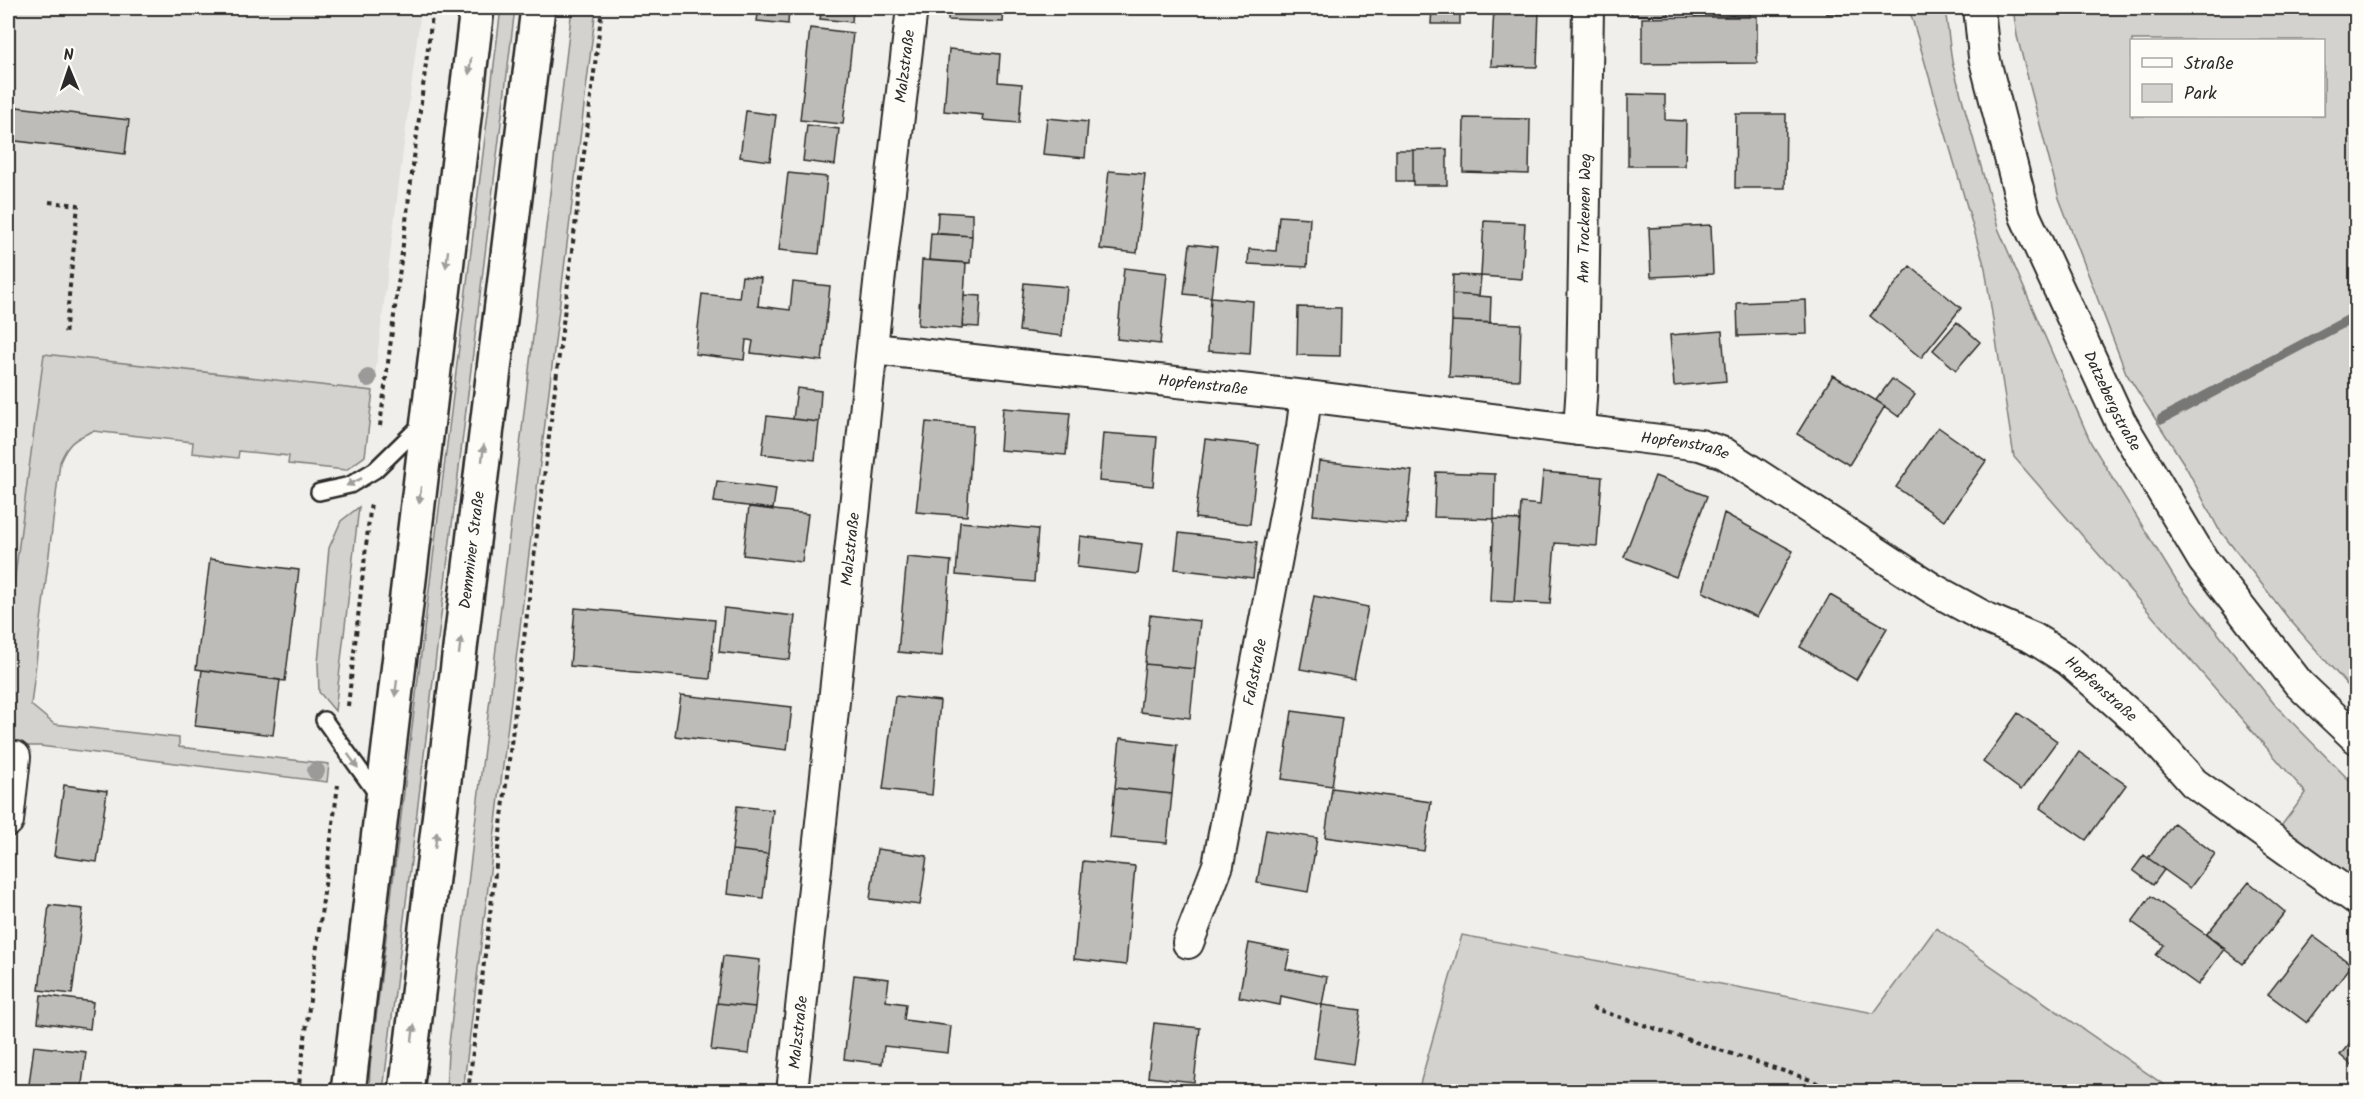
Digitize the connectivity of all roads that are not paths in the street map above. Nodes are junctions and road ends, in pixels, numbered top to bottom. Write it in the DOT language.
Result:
graph roads {
  1 [pos="477,8"];
  2 [pos="538,8"];
  3 [pos="912,8"];
  4 [pos="1588,8"];
  5 [pos="1979,8"];
  6 [pos="873,349"];
  7 [pos="1306,396"];
  8 [pos="429,417"];
  9 [pos="1579,430"];
  10 [pos="319,492"];
  11 [pos="324,720"];
  12 [pos="2356,738"];
  13 [pos="15,757"];
  14 [pos="382,802"];
  15 [pos="8,815"];
  16 [pos="2356,899"];
  17 [pos="1188,943"];
  18 [pos="348,1092"];
  19 [pos="406,1092"];
  20 [pos="792,1092"];
  1 -- 8 [label="main road, one-way"];
  19 -- 2 [label="main road, Demminer Straße, one-way"];
  3 -- 6 [label="street, Malzstraße"];
  4 -- 9 [label="street, Am Trockenen Weg"];
  5 -- 12 [label="street, Datzebergstraße"];
  6 -- 7 [label="street, Hopfenstraße"];
  6 -- 20 [label="street, Malzstraße"];
  7 -- 9 [label="street, Hopfenstraße"];
  7 -- 17 [label="street, Faßstraße"];
  8 -- 10 [label="lane, one-way"];
  8 -- 14 [label="main road, one-way"];
  9 -- 16 [label="street, Hopfenstraße"];
  11 -- 14 [label="lane, one-way"];
  13 -- 15 [label="street"];
  14 -- 18 [label="main road"];
}
